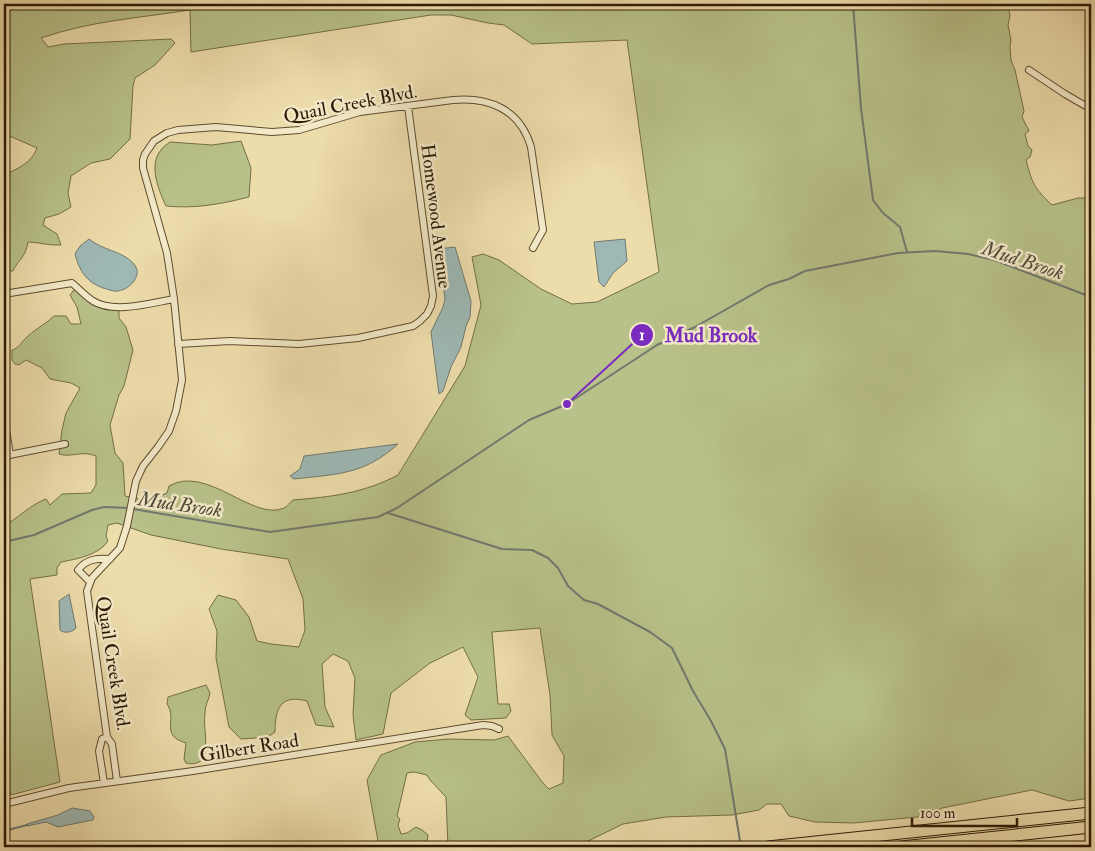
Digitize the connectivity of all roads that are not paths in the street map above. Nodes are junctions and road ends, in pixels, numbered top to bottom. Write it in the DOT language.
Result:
graph roads {
  1 [pos="1029,70"];
  2 [pos="408,106"];
  3 [pos="1091,109"];
  4 [pos="533,248"];
  5 [pos="4,294"];
  6 [pos="174,299"];
  7 [pos="178,344"];
  8 [pos="4,417"];
  9 [pos="66,444"];
  10 [pos="7,456"];
  11 [pos="110,559"];
  12 [pos="90,582"];
  13 [pos="499,729"];
  14 [pos="107,737"];
  15 [pos="117,781"];
  16 [pos="104,783"];
  17 [pos="4,804"];
  18 [pos="1091,813"];
  19 [pos="1091,827"];
  20 [pos="768,847"];
  21 [pos="901,847"];
  1 -- 3 [label="street"];
  2 -- 4 [label="street, Quail Creek Blvd."];
  2 -- 6 [label="street, Quail Creek Blvd."];
  2 -- 7 [label="street, Homewood Avenue"];
  5 -- 6 [label="street"];
  6 -- 7 [label="street, Quail Creek Blvd."];
  7 -- 11 [label="street, Quail Creek Blvd."];
  8 -- 10 [label="street"];
  9 -- 10 [label="street"];
  11 -- 12 [label="street, Quail Creek Blvd."];
  11 -- 12 [label="street"];
  12 -- 14 [label="street, Quail Creek Blvd."];
  13 -- 15 [label="street, Gilbert Road"];
  14 -- 15 [label="street, Quail Creek Blvd."];
  14 -- 16 [label="street"];
  15 -- 16 [label="street, Gilbert Road"];
  16 -- 17 [label="street, Gilbert Road"];
  18 -- 20 [label="highway"];
  19 -- 21 [label="highway"];
}
